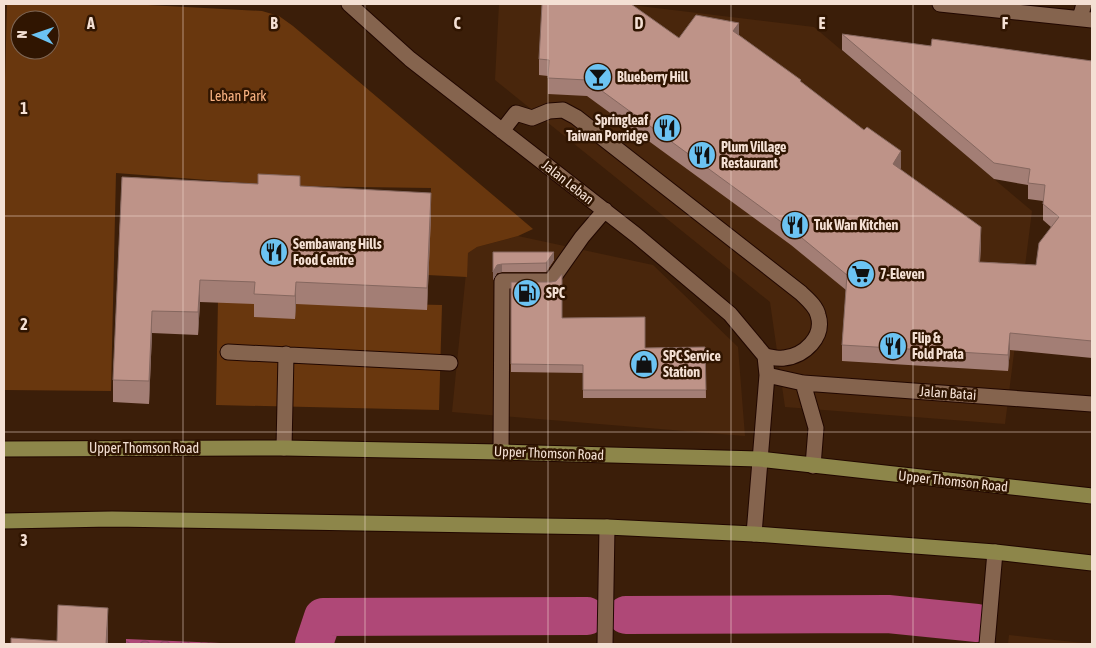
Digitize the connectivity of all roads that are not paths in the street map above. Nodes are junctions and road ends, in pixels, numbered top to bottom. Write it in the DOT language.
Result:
graph roads {
  1 [pos="349,4"];
  2 [pos="940,4"];
  3 [pos="1085,14"];
  4 [pos="502,131"];
  5 [pos="605,210"];
  6 [pos="228,352"];
  7 [pos="286,354"];
  8 [pos="764,356"];
  9 [pos="450,362"];
  10 [pos="767,375"];
  11 [pos="803,382"];
  12 [pos="1092,404"];
  13 [pos="284,448"];
  14 [pos="4,449"];
  15 [pos="502,452"];
  16 [pos="759,460"];
  17 [pos="813,466"];
  18 [pos="1092,496"];
  19 [pos="4,521"];
  20 [pos="607,527"];
  21 [pos="754,534"];
  22 [pos="995,552"];
  23 [pos="1092,563"];
  24 [pos="605,644"];
  25 [pos="987,644"];
  1 -- 4 [label="street, Jalan Leban"];
  2 -- 3 [label="street"];
  4 -- 5 [label="street, Jalan Leban"];
  4 -- 8 [label="street"];
  5 -- 8 [label="street, Jalan Leban"];
  5 -- 15 [label="street"];
  6 -- 7 [label="street"];
  7 -- 9 [label="street"];
  7 -- 13 [label="street"];
  8 -- 10 [label="street"];
  10 -- 11 [label="street"];
  10 -- 16 [label="street"];
  11 -- 12 [label="street, Jalan Batai"];
  11 -- 17 [label="street"];
  13 -- 14 [label="main road, Upper Thomson Road"];
  13 -- 15 [label="main road, Upper Thomson Road"];
  15 -- 16 [label="main road, Upper Thomson Road"];
  16 -- 17 [label="main road, Upper Thomson Road"];
  16 -- 21 [label="street"];
  17 -- 18 [label="main road, Upper Thomson Road"];
  19 -- 20 [label="main road"];
  20 -- 21 [label="main road"];
  20 -- 24 [label="street"];
  21 -- 22 [label="main road"];
  22 -- 23 [label="main road"];
  22 -- 25 [label="street"];
}
